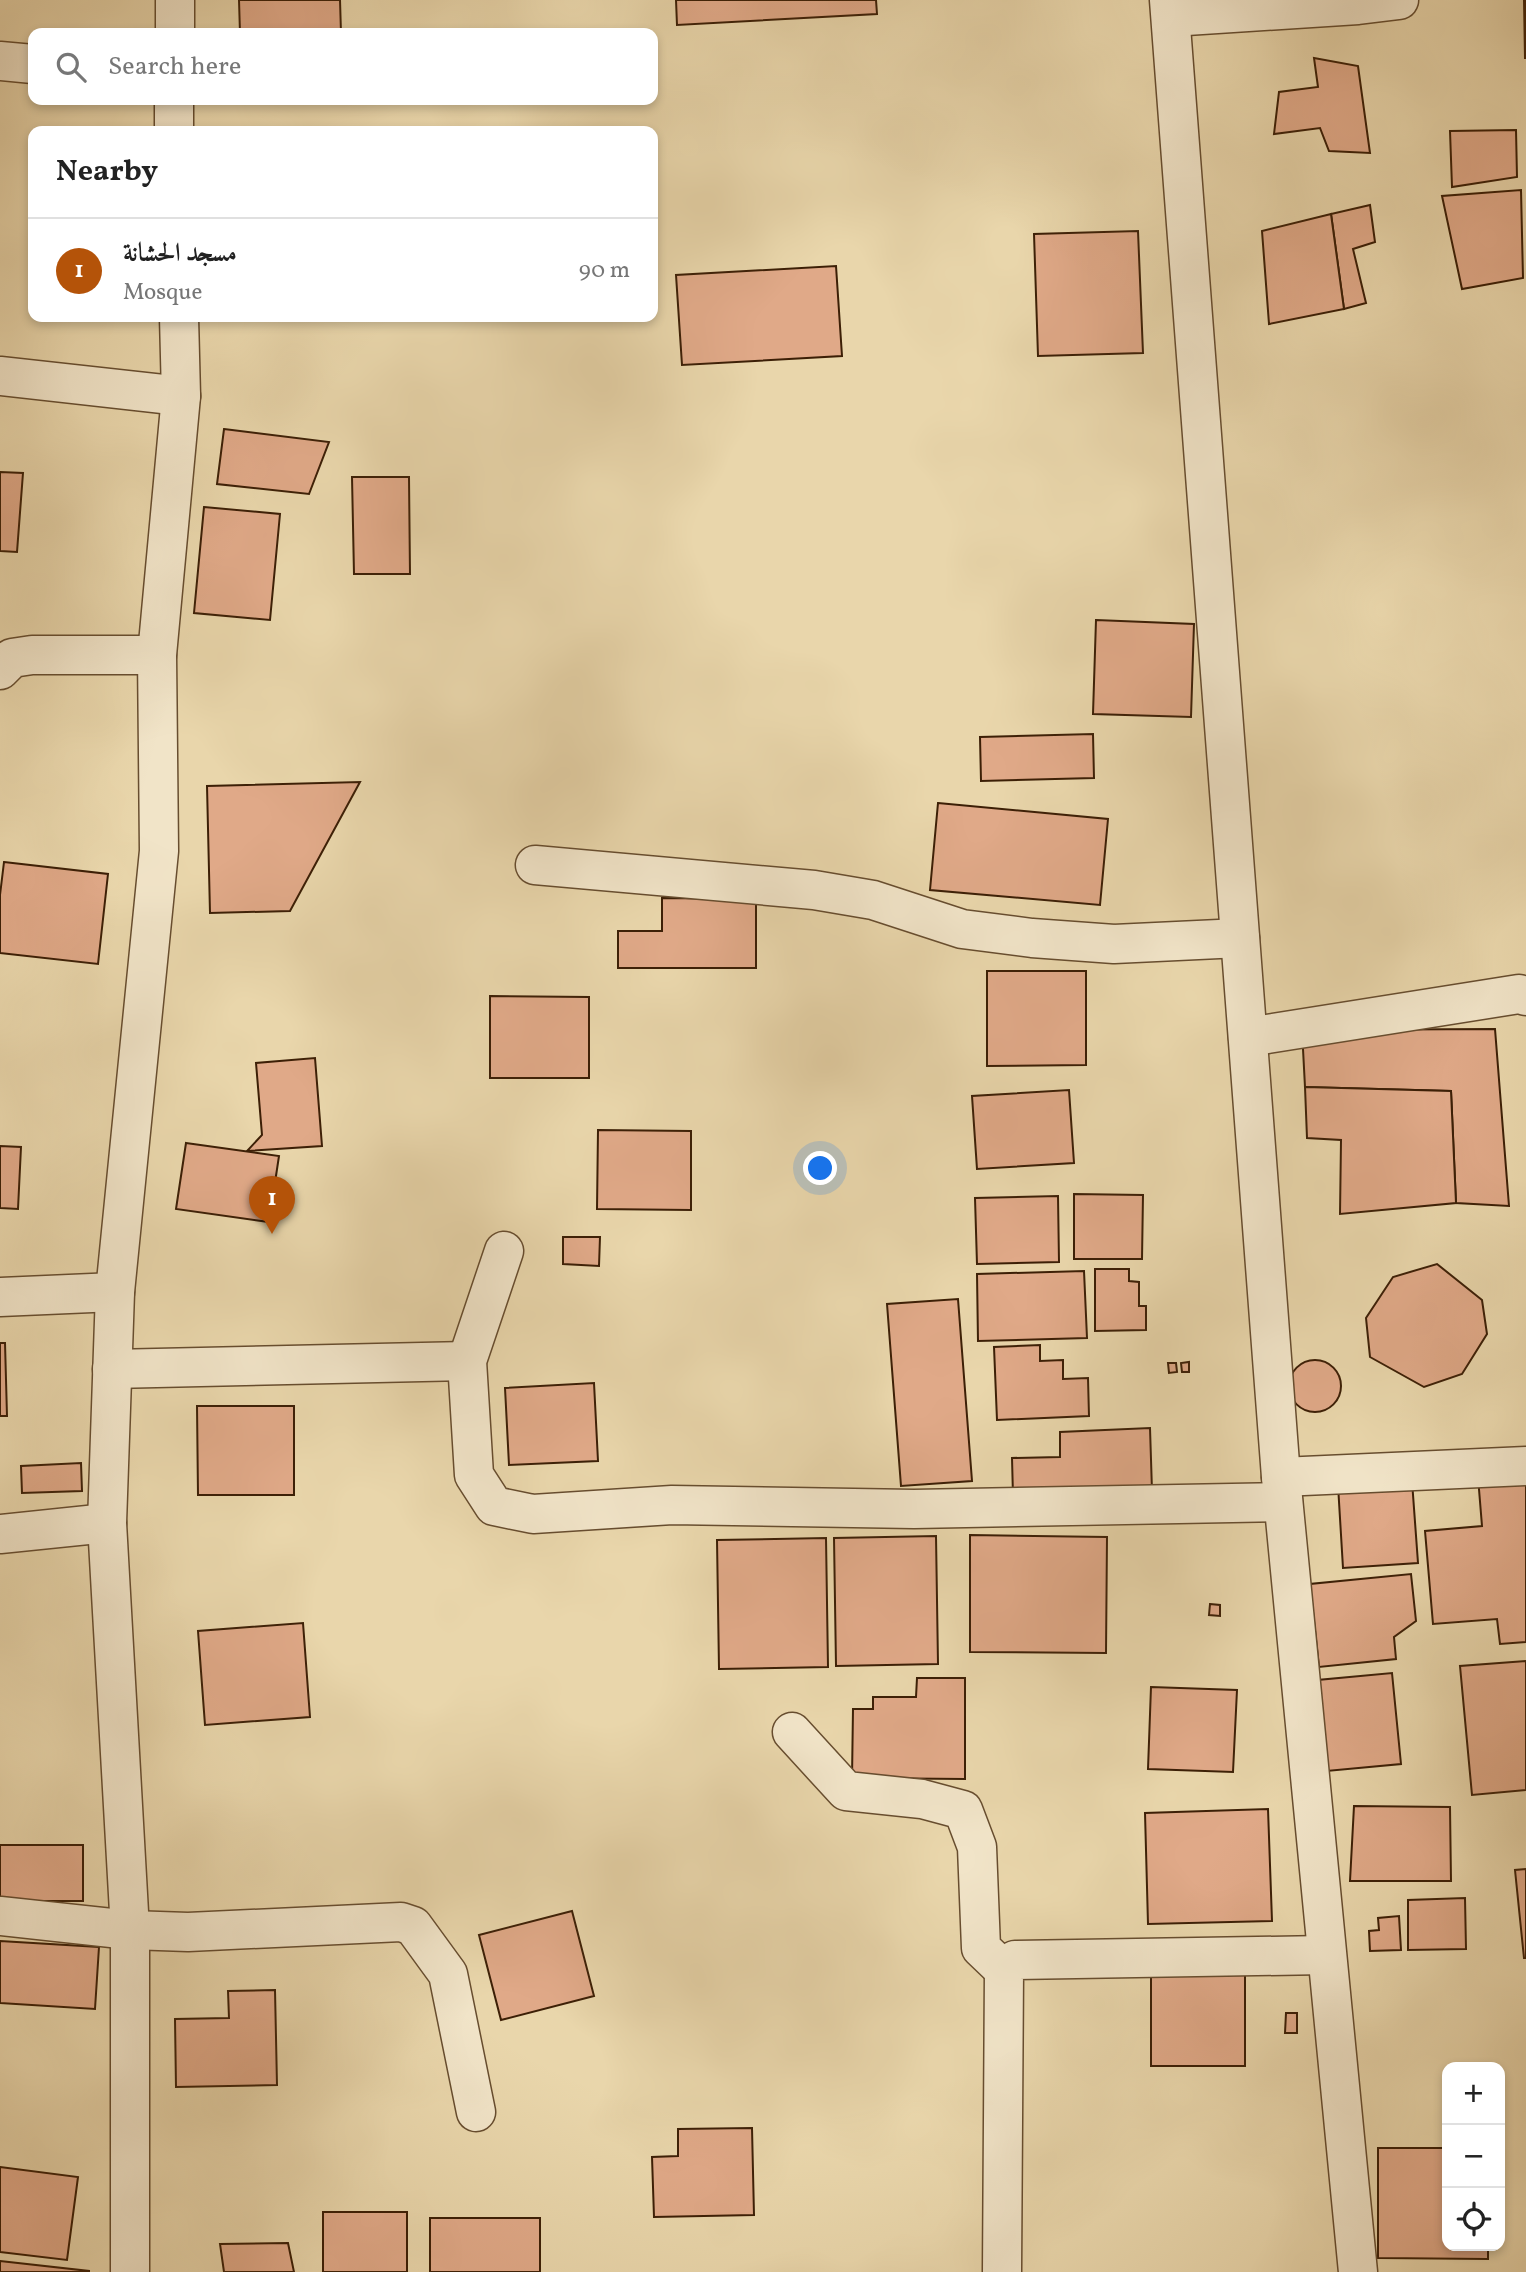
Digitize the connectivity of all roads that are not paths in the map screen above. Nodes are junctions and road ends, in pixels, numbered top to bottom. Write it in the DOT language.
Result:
graph roads {
  1 [pos="175,0"];
  2 [pos="1399,0"];
  3 [pos="1170,8"];
  4 [pos="175,28"];
  5 [pos="0,61"];
  6 [pos="28,64"];
  7 [pos="174,105"];
  8 [pos="174,126"];
  9 [pos="179,322"];
  10 [pos="0,376"];
  11 [pos="181,396"];
  12 [pos="157,655"];
  13 [pos="0,670"];
  14 [pos="535,865"];
  15 [pos="1240,938"];
  16 [pos="1526,996"];
  17 [pos="1248,1037"];
  18 [pos="504,1251"];
  19 [pos="115,1292"];
  20 [pos="0,1297"];
  21 [pos="467,1361"];
  22 [pos="112,1369"];
  23 [pos="1526,1466"];
  24 [pos="1282,1490"];
  25 [pos="107,1523"];
  26 [pos="0,1534"];
  27 [pos="792,1731"];
  28 [pos="0,1916"];
  29 [pos="130,1930"];
  30 [pos="1326,1955"];
  31 [pos="1004,1970"];
  32 [pos="476,2112"];
  33 [pos="130,2272"];
  34 [pos="1002,2272"];
  35 [pos="1358,2272"];
  1 -- 4 [label="street"];
  2 -- 3 [label="street"];
  3 -- 15 [label="street"];
  5 -- 6 [label="street"];
  7 -- 8 [label="street"];
  9 -- 11 [label="street"];
  10 -- 11 [label="street"];
  11 -- 12 [label="street"];
  12 -- 13 [label="street"];
  12 -- 19 [label="street"];
  14 -- 15 [label="street"];
  15 -- 17 [label="street"];
  16 -- 17 [label="street"];
  17 -- 24 [label="street"];
  18 -- 21 [label="street"];
  19 -- 20 [label="street"];
  19 -- 22 [label="street"];
  21 -- 22 [label="street"];
  21 -- 24 [label="street"];
  22 -- 25 [label="street"];
  23 -- 24 [label="street"];
  24 -- 30 [label="street"];
  25 -- 26 [label="street"];
  25 -- 29 [label="street"];
  27 -- 31 [label="street"];
  28 -- 29 [label="street"];
  29 -- 32 [label="street"];
  29 -- 33 [label="street"];
  30 -- 31 [label="street"];
  30 -- 35 [label="street"];
  31 -- 34 [label="street"];
}
